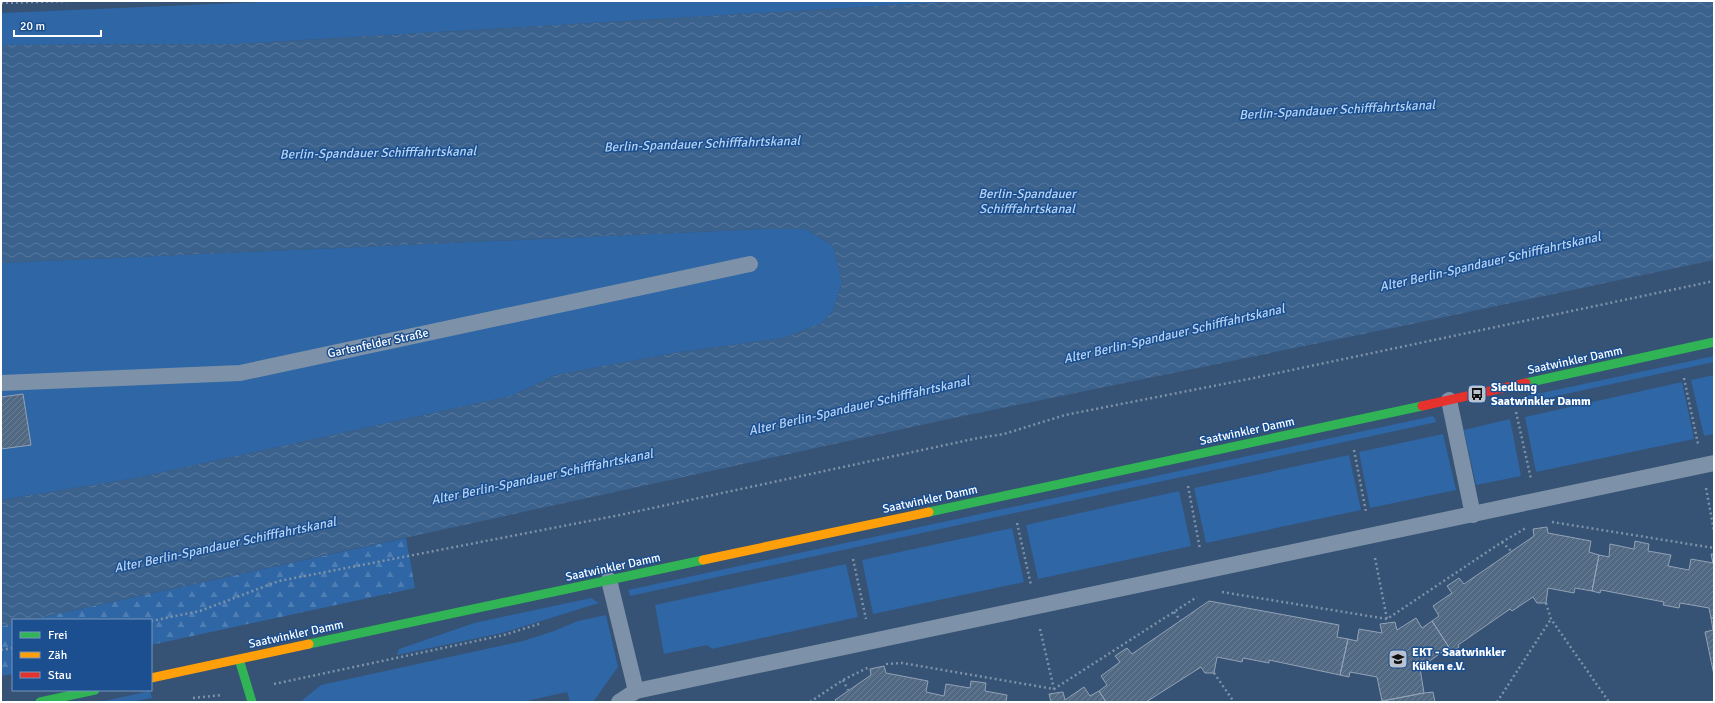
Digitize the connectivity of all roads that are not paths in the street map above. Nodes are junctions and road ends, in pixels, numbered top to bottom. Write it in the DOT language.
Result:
graph roads {
  1 [pos="750,264"];
  2 [pos="1714,342"];
  3 [pos="1,383"];
  4 [pos="1449,400"];
  5 [pos="1714,463"];
  6 [pos="1473,515"];
  7 [pos="609,580"];
  8 [pos="239,659"];
  9 [pos="152,678"];
  10 [pos="90,691"];
  11 [pos="636,691"];
  12 [pos="40,702"];
  13 [pos="252,702"];
  14 [pos="619,702"];
  1 -- 3 [label="lane, Gartenfelder Straße"];
  2 -- 4 [label="main road, Saatwinkler Damm"];
  4 -- 6 [label="lane"];
  4 -- 7 [label="main road, Saatwinkler Damm"];
  5 -- 6 [label="lane"];
  6 -- 11 [label="lane"];
  7 -- 8 [label="main road, Saatwinkler Damm"];
  7 -- 11 [label="lane"];
  8 -- 9 [label="main road, Saatwinkler Damm"];
  8 -- 13 [label="main road"];
  10 -- 12 [label="main road"];
  11 -- 14 [label="lane"];
}
